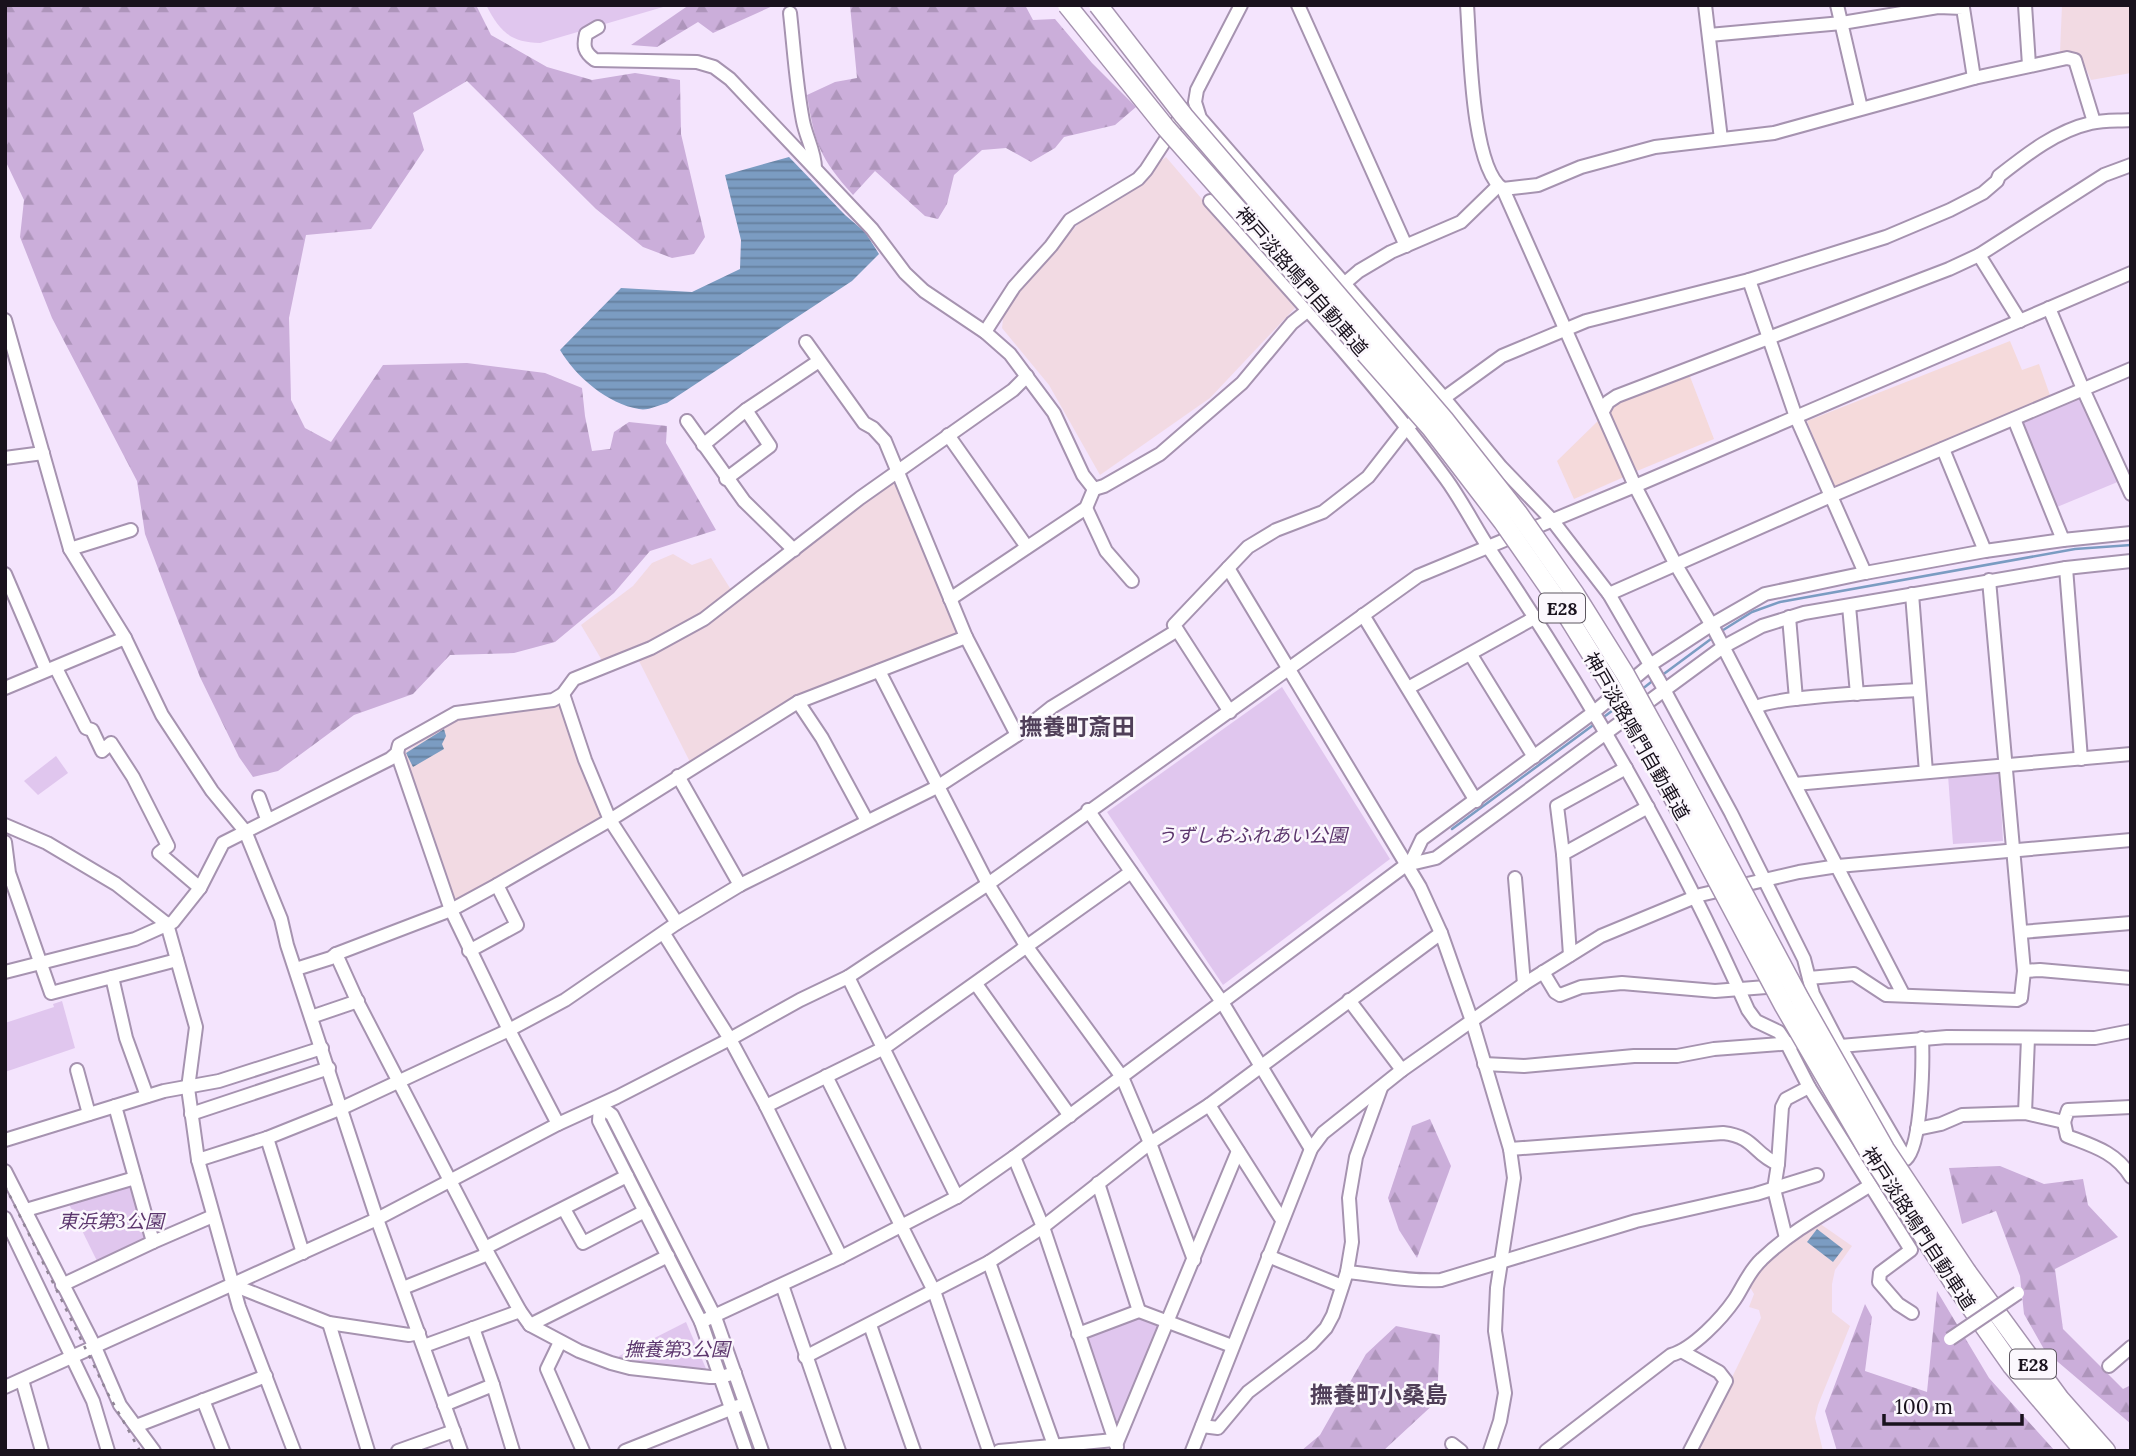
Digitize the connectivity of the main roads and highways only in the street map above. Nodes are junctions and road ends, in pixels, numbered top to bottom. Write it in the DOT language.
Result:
graph roads {
  1 [pos="1067,5"];
  2 [pos="1098,5"];
  3 [pos="1960,1277"];
  4 [pos="2084,1451"];
  5 [pos="2106,1451"];
  1 -- 3 [label="highway, 神戸淡路鳴門自動車道 / E28, bridge"];
  2 -- 3 [label="highway, 神戸淡路鳴門自動車道 / E28, bridge"];
  3 -- 4 [label="highway, 神戸淡路鳴門自動車道 / E28"];
  3 -- 5 [label="highway, 神戸淡路鳴門自動車道 / E28"];
}
